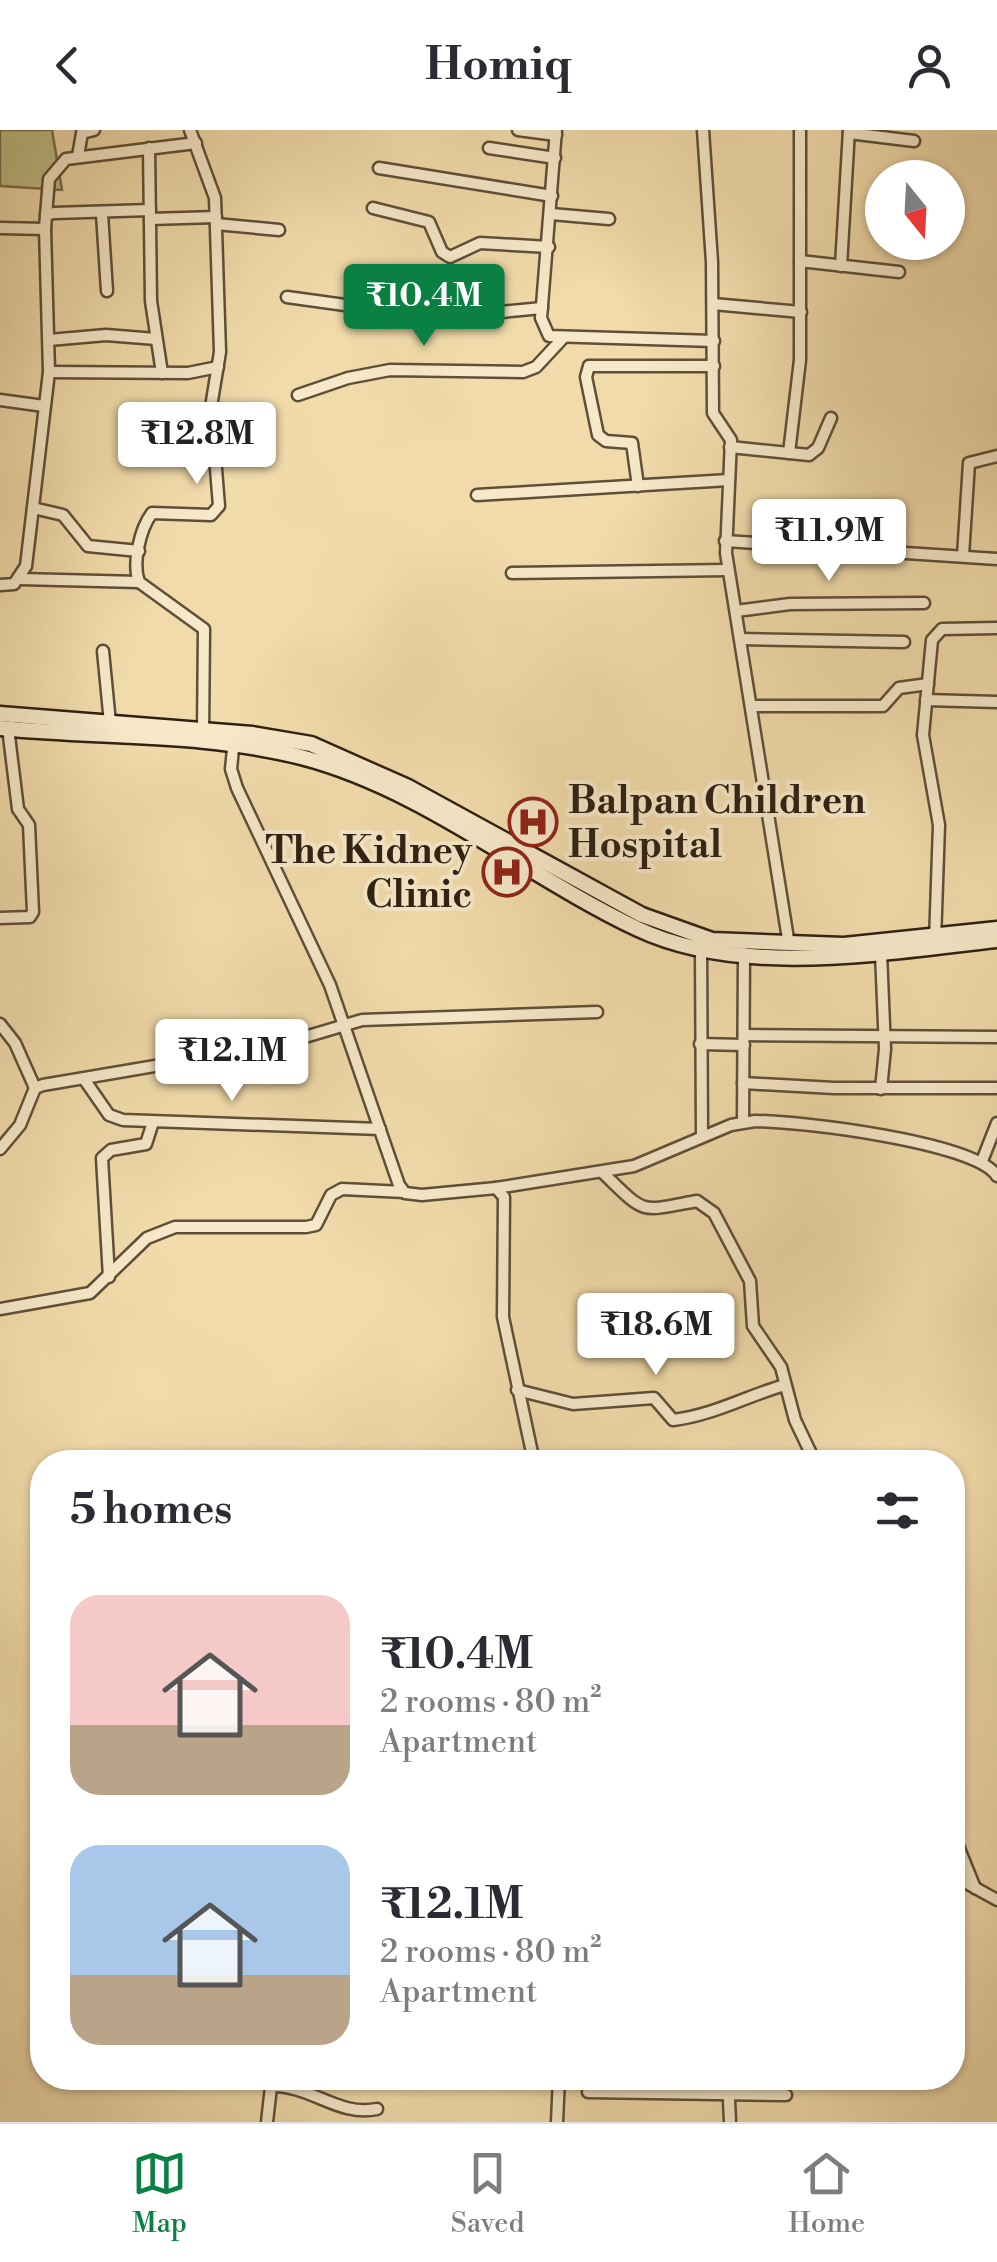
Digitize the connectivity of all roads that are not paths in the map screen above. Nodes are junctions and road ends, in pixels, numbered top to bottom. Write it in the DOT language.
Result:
graph roads {
  1 [pos="94,130"];
  2 [pos="190,130"];
  3 [pos="518,130"];
  4 [pos="703,130"];
  5 [pos="800,130"];
  6 [pos="556,132"];
  7 [pos="849,132"];
  8 [pos="914,141"];
  9 [pos="196,143"];
  10 [pos="150,148"];
  11 [pos="490,148"];
  12 [pos="78,156"];
  13 [pos="555,158"];
  14 [pos="379,168"];
  15 [pos="552,196"];
  16 [pos="374,208"];
  17 [pos="102,214"];
  18 [pos="551,214"];
  19 [pos="46,215"];
  20 [pos="150,215"];
  21 [pos="609,219"];
  22 [pos="216,220"];
  23 [pos="0,228"];
  24 [pos="45,228"];
  25 [pos="279,230"];
  26 [pos="549,247"];
  27 [pos="800,261"];
  28 [pos="841,266"];
  29 [pos="898,272"];
  30 [pos="107,291"];
  31 [pos="287,297"];
  32 [pos="713,304"];
  33 [pos="542,308"];
  34 [pos="801,312"];
  35 [pos="563,338"];
  36 [pos="48,340"];
  37 [pos="156,340"];
  38 [pos="714,341"];
  39 [pos="714,366"];
  40 [pos="218,367"];
  41 [pos="49,372"];
  42 [pos="162,373"];
  43 [pos="298,395"];
  44 [pos="0,400"];
  45 [pos="44,406"];
  46 [pos="830,418"];
  47 [pos="730,446"];
  48 [pos="789,452"];
  49 [pos="997,456"];
  50 [pos="728,480"];
  51 [pos="638,486"];
  52 [pos="477,495"];
  53 [pos="32,508"];
  54 [pos="726,541"];
  55 [pos="140,551"];
  56 [pos="963,556"];
  57 [pos="997,559"];
  58 [pos="728,570"];
  59 [pos="512,572"];
  60 [pos="20,579"];
  61 [pos="139,582"];
  62 [pos="0,586"];
  63 [pos="924,604"];
  64 [pos="736,612"];
  65 [pos="997,628"];
  66 [pos="741,639"];
  67 [pos="904,642"];
  68 [pos="103,651"];
  69 [pos="928,684"];
  70 [pos="926,700"];
  71 [pos="997,702"];
  72 [pos="752,706"];
  73 [pos="0,714"];
  74 [pos="110,723"];
  75 [pos="4,728"];
  76 [pos="203,736"];
  77 [pos="234,738"];
  78 [pos="0,918"];
  79 [pos="997,930"];
  80 [pos="997,940"];
  81 [pos="934,942"];
  82 [pos="789,945"];
  83 [pos="701,947"];
  84 [pos="744,953"];
  85 [pos="880,953"];
  86 [pos="597,1012"];
  87 [pos="0,1024"];
  88 [pos="345,1027"];
  89 [pos="997,1037"];
  90 [pos="885,1038"];
  91 [pos="744,1040"];
  92 [pos="700,1044"];
  93 [pos="84,1079"];
  94 [pos="744,1082"];
  95 [pos="35,1088"];
  96 [pos="997,1088"];
  97 [pos="881,1089"];
  98 [pos="153,1122"];
  99 [pos="743,1122"];
  100 [pos="997,1124"];
  101 [pos="380,1128"];
  102 [pos="702,1136"];
  103 [pos="0,1150"];
  104 [pos="982,1160"];
  105 [pos="602,1172"];
  106 [pos="997,1176"];
  107 [pos="496,1188"];
  108 [pos="405,1192"];
  109 [pos="109,1277"];
  110 [pos="0,1309"];
  111 [pos="786,1385"];
  112 [pos="516,1390"];
  113 [pos="531,1450"];
  114 [pos="810,1450"];
  115 [pos="965,1864"];
  116 [pos="965,1882"];
  117 [pos="975,1888"];
  118 [pos="997,1900"];
  119 [pos="270,2090"];
  120 [pos="309,2090"];
  121 [pos="558,2090"];
  122 [pos="728,2090"];
  123 [pos="588,2092"];
  124 [pos="728,2094"];
  125 [pos="786,2095"];
  126 [pos="377,2109"];
  127 [pos="267,2122"];
  128 [pos="557,2122"];
  129 [pos="730,2122"];
  1 -- 12 [label="street"];
  2 -- 9 [label="street"];
  3 -- 6 [label="street"];
  4 -- 32 [label="street"];
  5 -- 27 [label="street"];
  6 -- 13 [label="street"];
  7 -- 8 [label="street"];
  7 -- 28 [label="street"];
  9 -- 10 [label="street"];
  9 -- 22 [label="street"];
  10 -- 12 [label="street"];
  10 -- 20 [label="street"];
  11 -- 13 [label="street"];
  12 -- 19 [label="street"];
  13 -- 15 [label="street"];
  14 -- 15 [label="street"];
  15 -- 18 [label="street"];
  16 -- 26 [label="street"];
  17 -- 19 [label="street"];
  17 -- 20 [label="street"];
  17 -- 30 [label="street"];
  18 -- 21 [label="street"];
  18 -- 26 [label="street"];
  19 -- 24 [label="street"];
  20 -- 22 [label="street"];
  20 -- 37 [label="street"];
  22 -- 25 [label="street"];
  22 -- 40 [label="street"];
  23 -- 24 [label="street"];
  24 -- 36 [label="street"];
  26 -- 33 [label="street"];
  27 -- 28 [label="street"];
  27 -- 34 [label="street"];
  28 -- 29 [label="street"];
  31 -- 33 [label="street"];
  32 -- 34 [label="street"];
  32 -- 38 [label="street"];
  33 -- 35 [label="street"];
  34 -- 48 [label="street"];
  35 -- 38 [label="street"];
  35 -- 43 [label="street"];
  36 -- 37 [label="street"];
  36 -- 41 [label="street"];
  37 -- 42 [label="street"];
  38 -- 39 [label="street"];
  39 -- 47 [label="street"];
  39 -- 51 [label="street"];
  40 -- 42 [label="street"];
  40 -- 55 [label="street"];
  41 -- 42 [label="street"];
  41 -- 45 [label="street"];
  44 -- 45 [label="street"];
  45 -- 53 [label="street"];
  46 -- 48 [label="street"];
  47 -- 48 [label="street"];
  47 -- 50 [label="street"];
  49 -- 56 [label="street"];
  50 -- 51 [label="street"];
  50 -- 54 [label="street"];
  51 -- 52 [label="street"];
  53 -- 55 [label="street"];
  53 -- 60 [label="street"];
  54 -- 56 [label="street"];
  54 -- 58 [label="street"];
  55 -- 61 [label="street"];
  56 -- 57 [label="street"];
  58 -- 59 [label="street"];
  58 -- 64 [label="street"];
  60 -- 61 [label="street"];
  60 -- 62 [label="street"];
  61 -- 76 [label="street"];
  63 -- 64 [label="street"];
  64 -- 66 [label="street"];
  65 -- 69 [label="street"];
  66 -- 67 [label="street"];
  66 -- 72 [label="street"];
  68 -- 74 [label="street"];
  69 -- 70 [label="street"];
  69 -- 72 [label="street"];
  70 -- 71 [label="street"];
  70 -- 81 [label="street"];
  72 -- 82 [label="street"];
  73 -- 74 [label="main road"];
  74 -- 76 [label="main road"];
  75 -- 76 [label="main road"];
  75 -- 78 [label="street"];
  76 -- 77 [label="main road"];
  77 -- 82 [label="main road"];
  77 -- 83 [label="main road"];
  77 -- 88 [label="street"];
  79 -- 81 [label="main road"];
  80 -- 81 [label="main road"];
  81 -- 82 [label="main road"];
  81 -- 85 [label="main road"];
  83 -- 84 [label="main road"];
  83 -- 92 [label="street"];
  84 -- 85 [label="main road"];
  84 -- 91 [label="street"];
  85 -- 90 [label="street"];
  86 -- 88 [label="street"];
  87 -- 95 [label="street"];
  88 -- 93 [label="street"];
  88 -- 101 [label="street"];
  89 -- 90 [label="street"];
  90 -- 91 [label="street"];
  90 -- 97 [label="street"];
  91 -- 92 [label="street"];
  91 -- 94 [label="street"];
  92 -- 102 [label="street"];
  93 -- 95 [label="street"];
  93 -- 98 [label="street"];
  94 -- 97 [label="street"];
  94 -- 99 [label="street"];
  95 -- 103 [label="street"];
  96 -- 97 [label="street"];
  98 -- 101 [label="street"];
  98 -- 109 [label="street"];
  99 -- 102 [label="street"];
  99 -- 104 [label="street"];
  100 -- 104 [label="street"];
  101 -- 108 [label="street"];
  102 -- 105 [label="street"];
  104 -- 106 [label="street"];
  105 -- 107 [label="street"];
  105 -- 111 [label="street"];
  107 -- 108 [label="street"];
  107 -- 112 [label="street"];
  108 -- 109 [label="street"];
  109 -- 110 [label="street"];
  111 -- 112 [label="street"];
  111 -- 114 [label="street"];
  112 -- 113 [label="street"];
  115 -- 117 [label="street"];
  116 -- 117 [label="street"];
  117 -- 118 [label="street"];
  119 -- 127 [label="street"];
  120 -- 126 [label="street"];
  121 -- 128 [label="street"];
  122 -- 124 [label="street"];
  123 -- 124 [label="street"];
  124 -- 125 [label="street"];
  124 -- 129 [label="street"];
}
